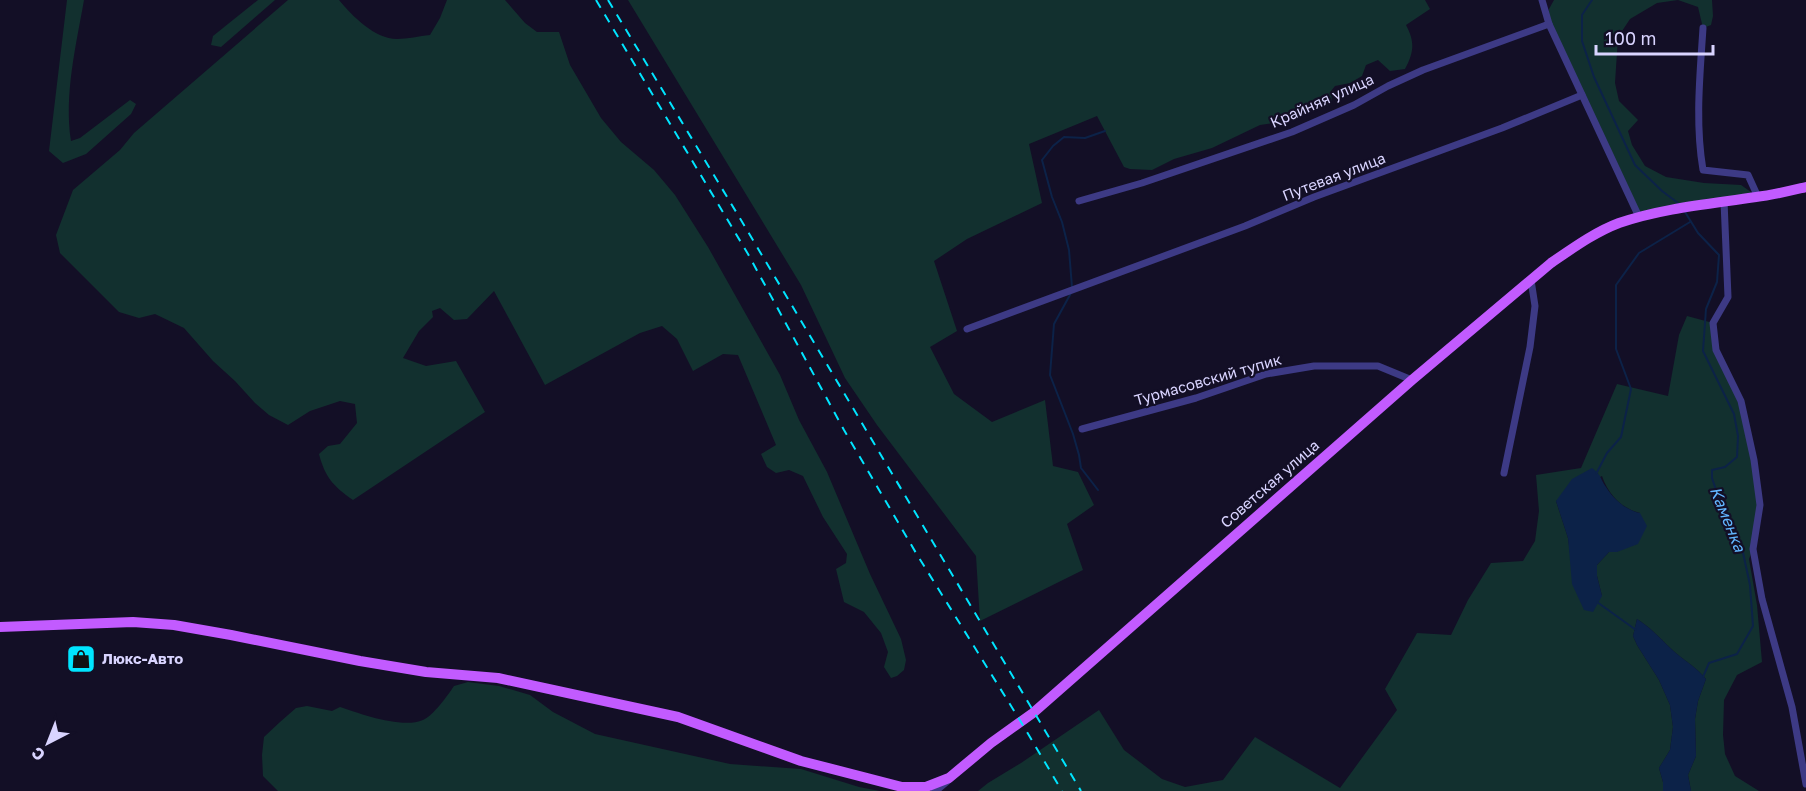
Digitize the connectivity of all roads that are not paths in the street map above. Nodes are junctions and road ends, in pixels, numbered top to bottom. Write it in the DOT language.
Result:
graph roads {
  1 [pos="1542,0"];
  2 [pos="1549,24"];
  3 [pos="1703,28"];
  4 [pos="1582,95"];
  5 [pos="1806,187"];
  6 [pos="1758,197"];
  7 [pos="1078,201"];
  8 [pos="1724,201"];
  9 [pos="1639,217"];
  10 [pos="1531,280"];
  11 [pos="967,329"];
  12 [pos="1412,380"];
  13 [pos="1082,429"];
  14 [pos="1504,473"];
  15 [pos="0,627"];
  16 [pos="949,778"];
  17 [pos="1806,784"];
  18 [pos="935,791"];
  1 -- 2 [label="street"];
  2 -- 4 [label="street"];
  2 -- 7 [label="street, Крайняя улица"];
  3 -- 6 [label="street"];
  4 -- 9 [label="street"];
  4 -- 11 [label="street, Путевая улица"];
  5 -- 6 [label="main road, Советская улица"];
  6 -- 8 [label="main road, Советская улица"];
  8 -- 9 [label="main road, Советская улица"];
  8 -- 17 [label="street"];
  9 -- 10 [label="main road, Советская улица"];
  10 -- 12 [label="main road, Советская улица"];
  10 -- 14 [label="street"];
  12 -- 13 [label="street, Турмасовский тупик"];
  12 -- 16 [label="main road, Советская улица"];
  15 -- 16 [label="main road"];
  16 -- 18 [label="street"];
}
